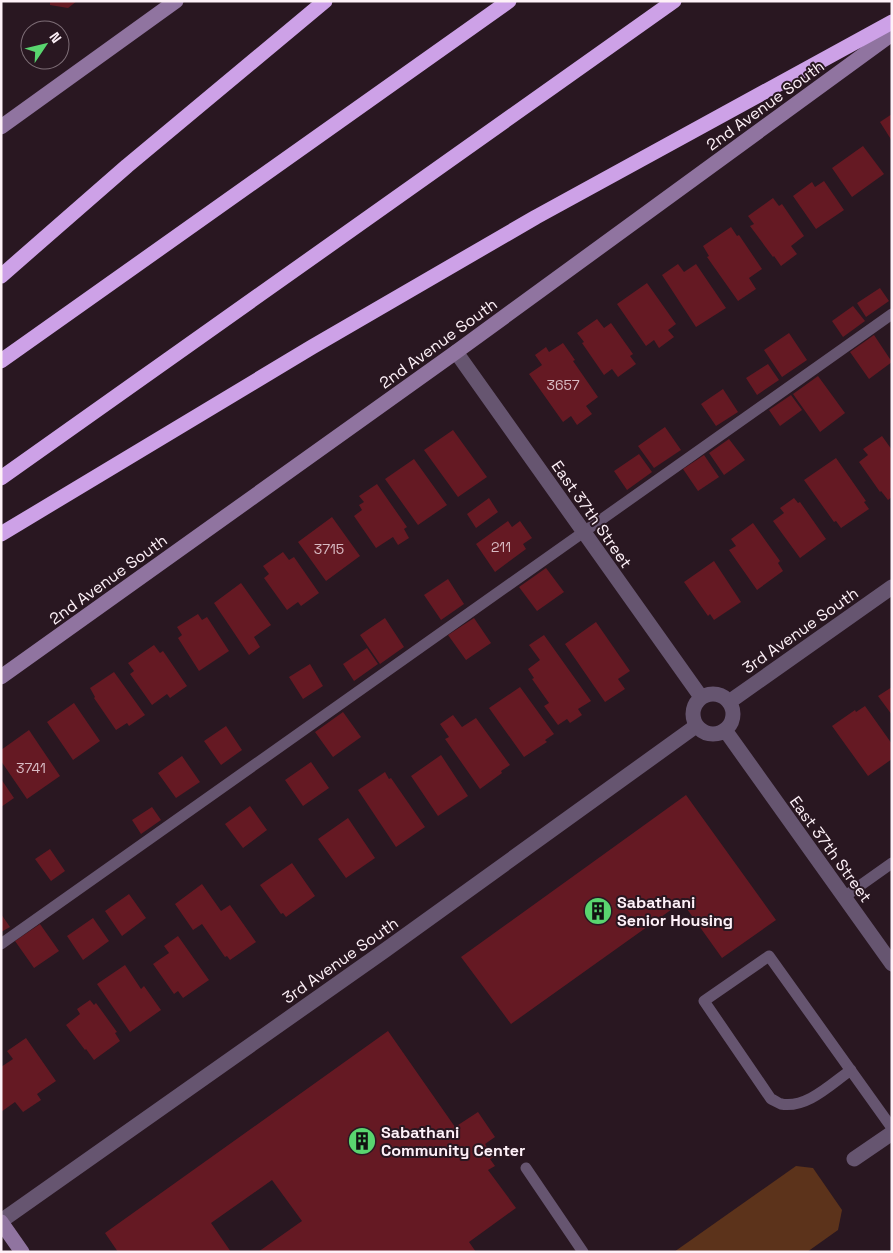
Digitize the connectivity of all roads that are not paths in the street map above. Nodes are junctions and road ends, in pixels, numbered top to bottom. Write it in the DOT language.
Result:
graph roads {
  1 [pos="176,1"];
  2 [pos="325,1"];
  3 [pos="509,1"];
  4 [pos="674,1"];
  5 [pos="892,22"];
  6 [pos="892,34"];
  7 [pos="1,127"];
  8 [pos="1,276"];
  9 [pos="892,314"];
  10 [pos="456,352"];
  11 [pos="1,361"];
  12 [pos="1,478"];
  13 [pos="584,533"];
  14 [pos="1,534"];
  15 [pos="892,587"];
  16 [pos="1,677"];
  17 [pos="701,697"];
  18 [pos="729,702"];
  19 [pos="696,726"];
  20 [pos="725,730"];
  21 [pos="892,863"];
  22 [pos="844,897"];
  23 [pos="1,944"];
  24 [pos="892,964"];
  25 [pos="851,1070"];
  26 [pos="892,1128"];
  27 [pos="892,1133"];
  28 [pos="854,1159"];
  29 [pos="526,1168"];
  30 [pos="1,1222"];
  31 [pos="22,1252"];
  32 [pos="583,1252"];
  1 -- 7 [label="street"];
  2 -- 8 [label="highway"];
  3 -- 11 [label="highway"];
  4 -- 12 [label="highway"];
  5 -- 14 [label="highway"];
  6 -- 10 [label="street, 2nd Avenue South"];
  9 -- 13 [label="lane"];
  10 -- 13 [label="street, East 37th Street"];
  10 -- 16 [label="street, 2nd Avenue South"];
  13 -- 17 [label="street, East 37th Street"];
  13 -- 23 [label="lane"];
  15 -- 18 [label="street, 3rd Avenue South"];
  17 -- 18 [label="street"];
  17 -- 19 [label="street"];
  18 -- 20 [label="street"];
  19 -- 20 [label="street"];
  19 -- 30 [label="street, 3rd Avenue South"];
  20 -- 22 [label="street, East 37th Street"];
  21 -- 22 [label="lane"];
  22 -- 24 [label="street, East 37th Street"];
  25 -- 25 [label="lane"];
  25 -- 26 [label="lane"];
  27 -- 28 [label="street"];
  29 -- 32 [label="lane"];
  30 -- 31 [label="street"];
}
